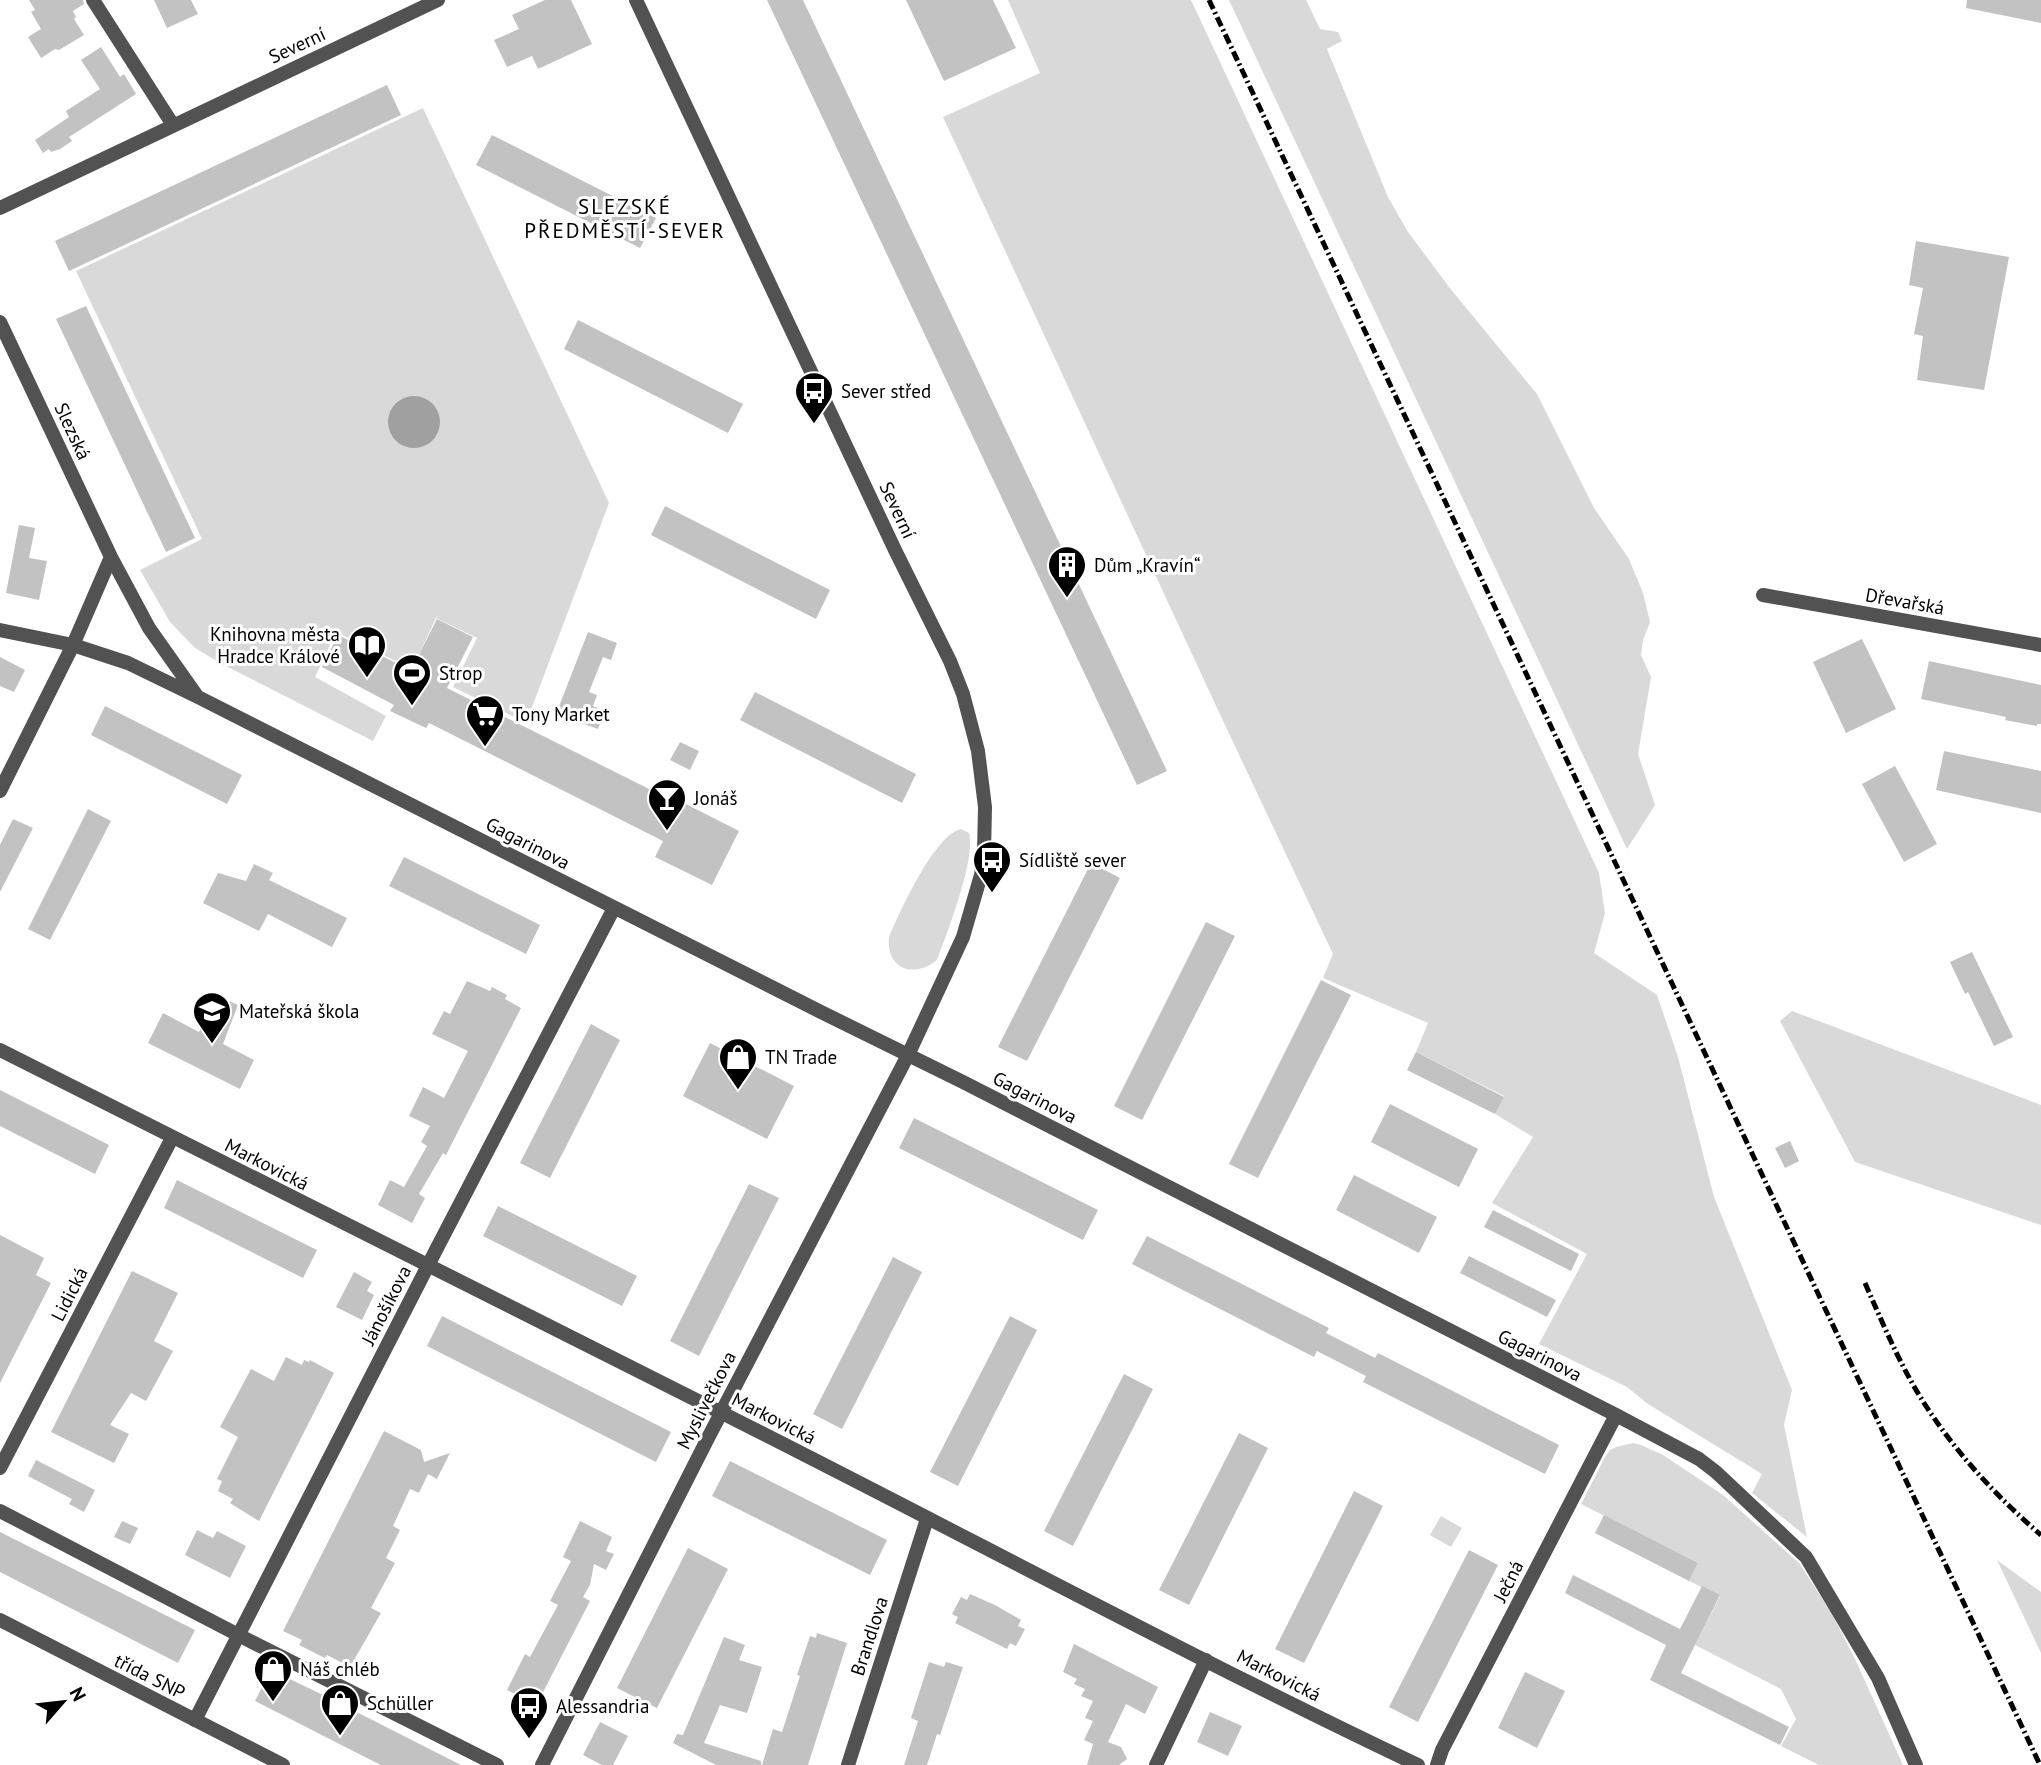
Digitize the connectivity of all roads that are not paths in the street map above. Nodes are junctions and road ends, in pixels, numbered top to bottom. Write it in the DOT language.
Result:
graph roads {
  1 [pos="93,0"];
  2 [pos="438,0"];
  3 [pos="636,0"];
  4 [pos="173,125"];
  5 [pos="0,208"];
  6 [pos="0,322"];
  7 [pos="111,557"];
  8 [pos="1763,594"];
  9 [pos="0,630"];
  10 [pos="73,645"];
  11 [pos="2041,645"];
  12 [pos="198,697"];
  13 [pos="0,791"];
  14 [pos="614,908"];
  15 [pos="0,1050"];
  16 [pos="908,1055"];
  17 [pos="172,1138"];
  18 [pos="427,1266"];
  19 [pos="721,1413"];
  20 [pos="1616,1415"];
  21 [pos="0,1468"];
  22 [pos="0,1511"];
  23 [pos="927,1519"];
  24 [pos="0,1620"];
  25 [pos="239,1635"];
  26 [pos="1206,1660"];
  27 [pos="195,1720"];
  28 [pos="282,1765"];
  29 [pos="497,1765"];
  30 [pos="542,1765"];
  31 [pos="848,1765"];
  32 [pos="1156,1765"];
  33 [pos="1418,1765"];
  34 [pos="1437,1765"];
  35 [pos="1916,1765"];
  1 -- 4 [label="street"];
  2 -- 4 [label="street, Severní"];
  3 -- 16 [label="street, Severní"];
  4 -- 5 [label="street, Severní"];
  6 -- 7 [label="street, Slezská"];
  7 -- 10 [label="street"];
  7 -- 12 [label="street, Slezská"];
  8 -- 11 [label="street, Dřevařská"];
  9 -- 10 [label="street, Gagarinova"];
  10 -- 12 [label="street, Gagarinova"];
  10 -- 13 [label="street"];
  12 -- 14 [label="street, Gagarinova"];
  14 -- 16 [label="street, Gagarinova"];
  14 -- 18 [label="street, Jánošíkova"];
  15 -- 17 [label="street, Markovická"];
  16 -- 19 [label="street, Myslivečkova"];
  16 -- 20 [label="street, Gagarinova"];
  17 -- 18 [label="street, Markovická"];
  17 -- 21 [label="street, Lidická"];
  18 -- 19 [label="street, Markovická"];
  18 -- 25 [label="street, Jánošíkova"];
  19 -- 23 [label="street, Markovická"];
  19 -- 30 [label="street, Myslivečkova"];
  20 -- 34 [label="street, Ječná"];
  20 -- 35 [label="street, Gagarinova"];
  22 -- 25 [label="street"];
  23 -- 26 [label="street, Markovická"];
  23 -- 31 [label="street, Brandlova"];
  24 -- 27 [label="street, třída SNP"];
  25 -- 27 [label="street, Jánošíkova"];
  25 -- 29 [label="street"];
  26 -- 32 [label="street"];
  26 -- 33 [label="street, Markovická"];
  27 -- 28 [label="street, třída SNP"];
}
